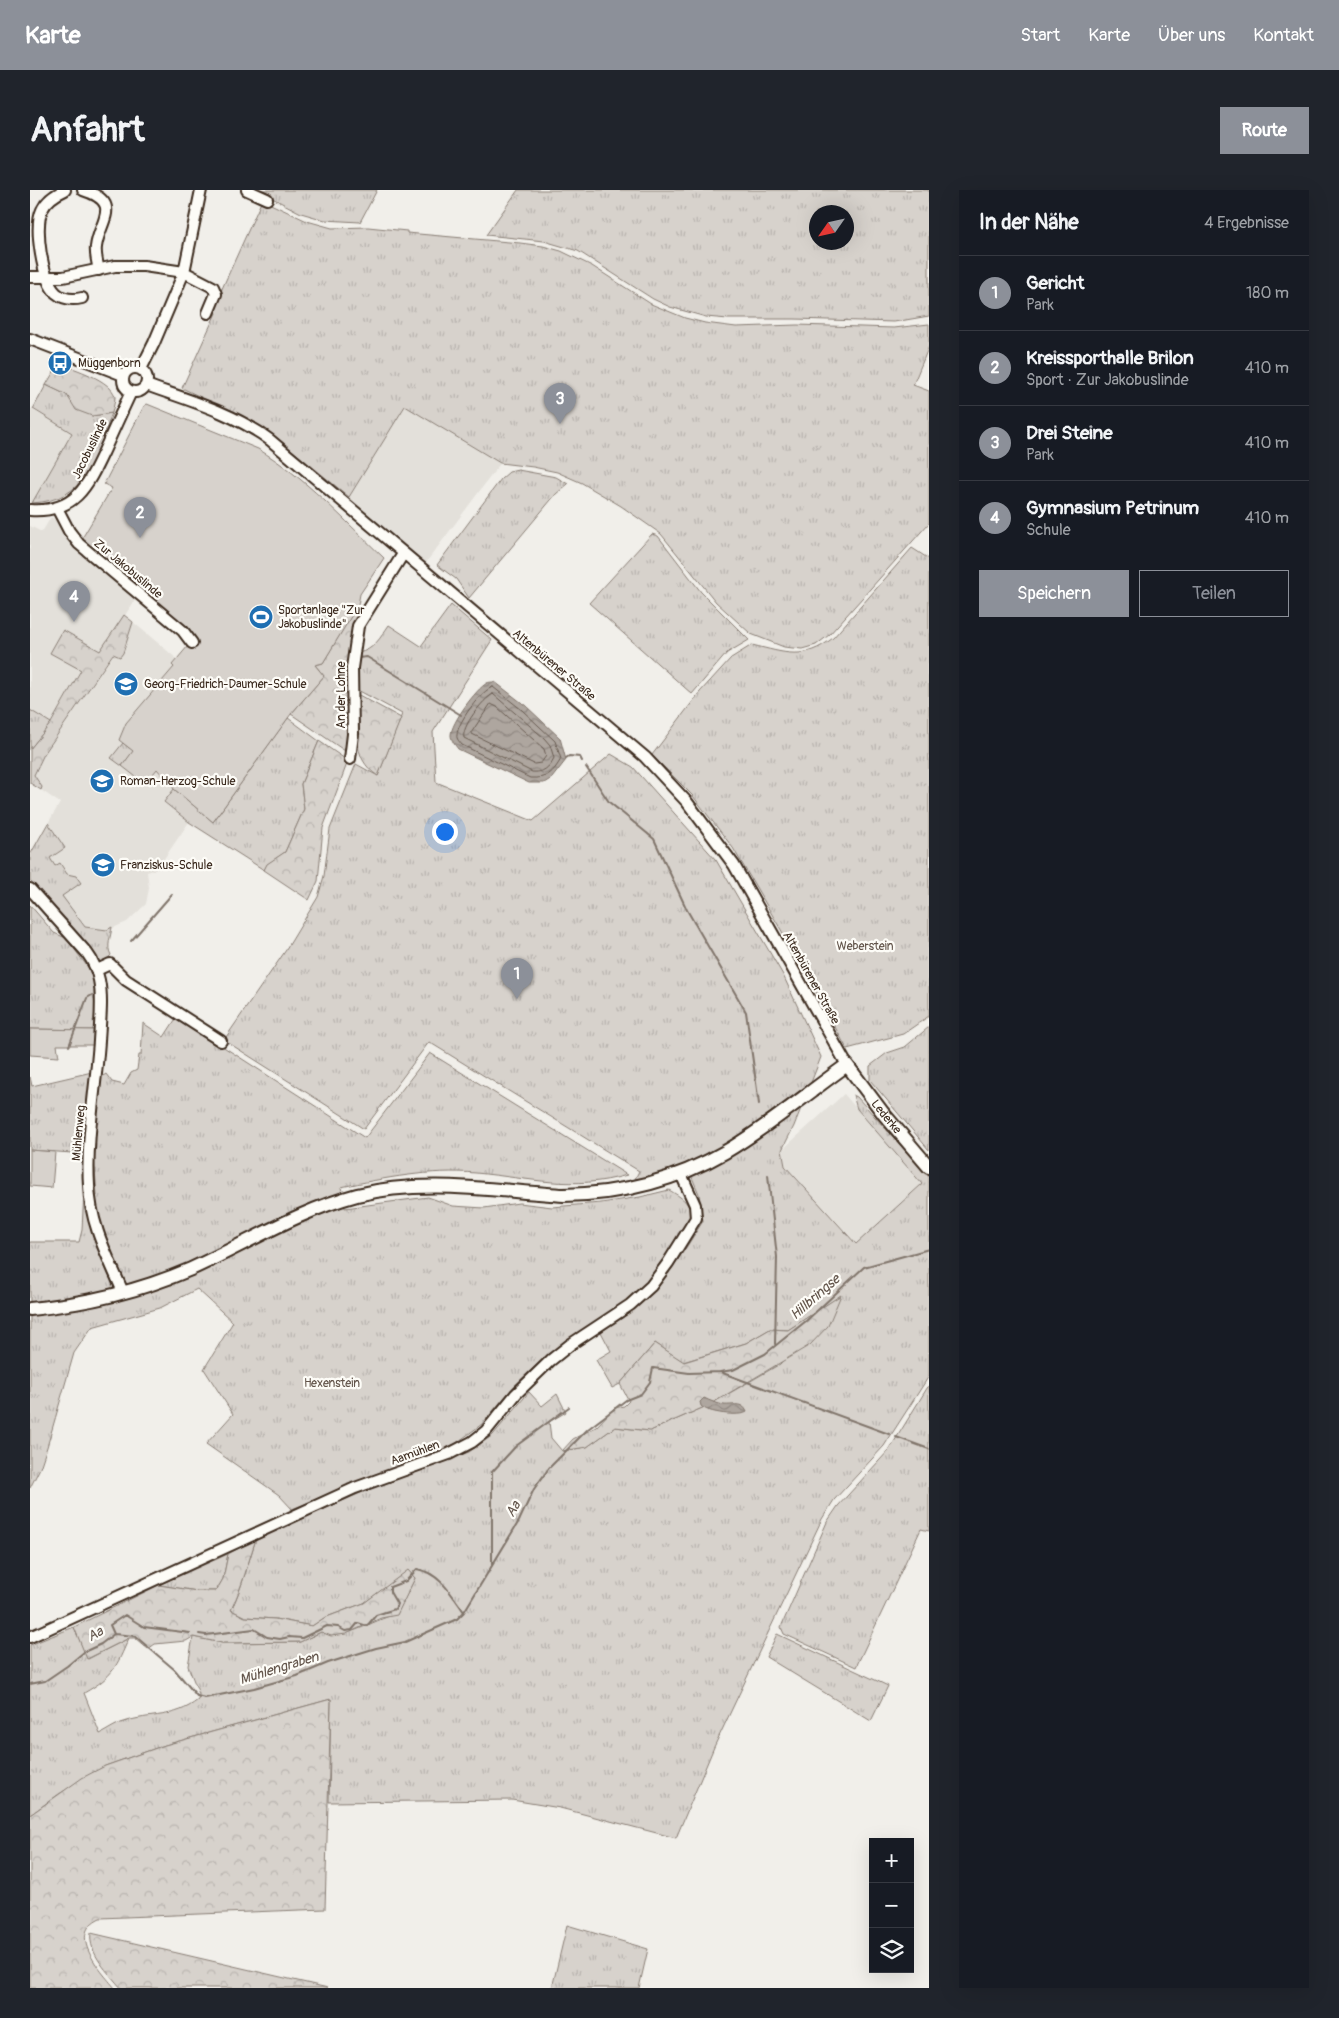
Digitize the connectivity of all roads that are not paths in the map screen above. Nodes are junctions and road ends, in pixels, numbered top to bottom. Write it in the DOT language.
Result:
graph roads {
  1 [pos="65,190"];
  2 [pos="83,190"];
  3 [pos="201,190"];
  4 [pos="247,190"];
  5 [pos="267,199"];
  6 [pos="99,270"];
  7 [pos="184,272"];
  8 [pos="30,277"];
  9 [pos="47,278"];
  10 [pos="82,298"];
  11 [pos="208,313"];
  12 [pos="30,339"];
  13 [pos="141,369"];
  14 [pos="123,375"];
  15 [pos="146,385"];
  16 [pos="132,392"];
  17 [pos="57,508"];
  18 [pos="30,510"];
  19 [pos="403,554"];
  20 [pos="192,643"];
  21 [pos="350,759"];
  22 [pos="30,889"];
  23 [pos="97,970"];
  24 [pos="221,1041"];
  25 [pos="846,1065"];
  26 [pos="929,1167"];
  27 [pos="681,1174"];
  28 [pos="123,1292"];
  29 [pos="30,1309"];
  30 [pos="30,1637"];
  1 -- 9 [label="street"];
  2 -- 6 [label="street"];
  3 -- 7 [label="street"];
  4 -- 5 [label="street"];
  6 -- 7 [label="street"];
  6 -- 9 [label="street"];
  7 -- 11 [label="street"];
  7 -- 13 [label="street"];
  8 -- 9 [label="street"];
  9 -- 10 [label="street"];
  12 -- 14 [label="street"];
  13 -- 14 [label="street"];
  13 -- 15 [label="street"];
  14 -- 16 [label="street"];
  15 -- 16 [label="street"];
  15 -- 19 [label="street, Altenbürener Straße"];
  16 -- 17 [label="street, Jacobuslinde"];
  17 -- 18 [label="street, Jacobuslinde"];
  17 -- 20 [label="street, Zur Jakobuslinde"];
  19 -- 21 [label="street, An der Lohne"];
  19 -- 25 [label="street, Altenbürener Straße"];
  22 -- 23 [label="street, Mühlenweg"];
  23 -- 24 [label="street"];
  23 -- 28 [label="street, Mühlenweg"];
  25 -- 26 [label="main road, Lederke"];
  25 -- 27 [label="main road"];
  27 -- 28 [label="main road"];
  27 -- 30 [label="street, Aamühlen"];
  28 -- 29 [label="main road"];
}
